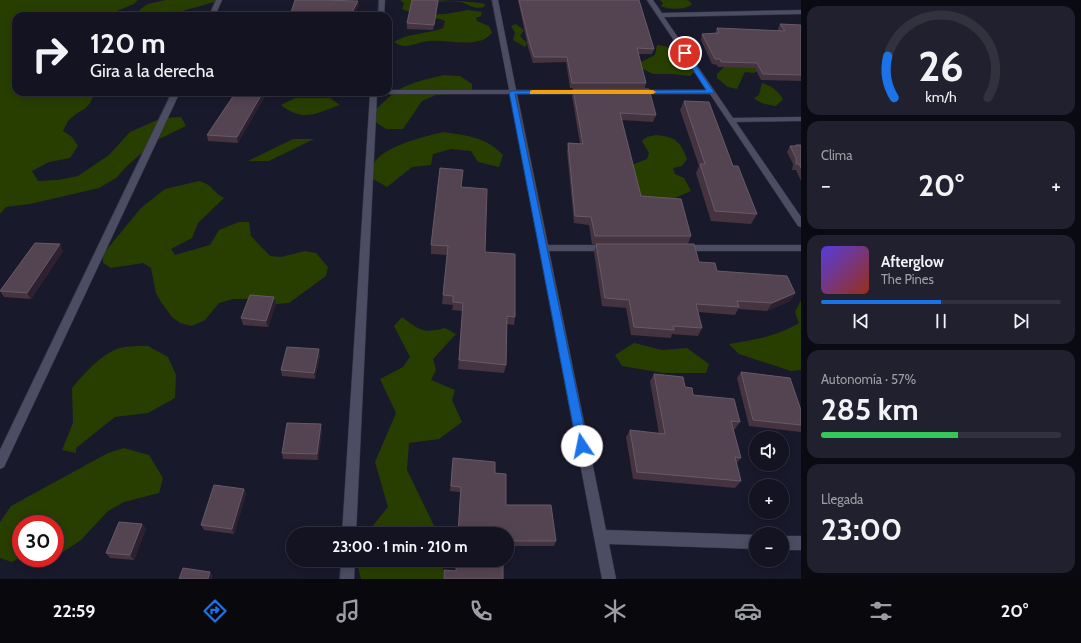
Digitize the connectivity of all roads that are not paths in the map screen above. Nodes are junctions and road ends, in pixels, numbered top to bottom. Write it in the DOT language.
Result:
graph roads {
  1 [pos="219,0"];
  2 [pos="382,0"];
  3 [pos="495,0"];
  4 [pos="500,0"];
  5 [pos="650,0"];
  6 [pos="214,12"];
  7 [pos="381,12"];
  8 [pos="801,12"];
  9 [pos="660,15"];
  10 [pos="392,92"];
  11 [pos="512,92"];
  12 [pos="591,92"];
  13 [pos="631,92"];
  14 [pos="711,92"];
  15 [pos="174,96"];
  16 [pos="374,96"];
  17 [pos="801,119"];
  18 [pos="730,120"];
  19 [pos="801,224"];
  20 [pos="543,248"];
  21 [pos="621,248"];
  22 [pos="668,248"];
  23 [pos="801,248"];
  24 [pos="0,463"];
  25 [pos="350,527"];
  26 [pos="601,537"];
  27 [pos="749,542"];
  28 [pos="789,543"];
  29 [pos="801,543"];
  30 [pos="348,567"];
  31 [pos="347,579"];
  32 [pos="609,579"];
  1 -- 6 [label="street"];
  2 -- 7 [label="street"];
  3 -- 4 [label="street"];
  3 -- 11 [label="street"];
  5 -- 9 [label="street"];
  8 -- 9 [label="street"];
  9 -- 14 [label="street"];
  10 -- 11 [label="street"];
  11 -- 12 [label="street"];
  11 -- 20 [label="street"];
  13 -- 14 [label="street"];
  14 -- 18 [label="street"];
  15 -- 24 [label="street"];
  16 -- 25 [label="street"];
  17 -- 18 [label="street"];
  18 -- 19 [label="street"];
  20 -- 21 [label="street"];
  20 -- 26 [label="street"];
  22 -- 23 [label="street"];
  26 -- 27 [label="street"];
  26 -- 32 [label="street"];
  28 -- 29 [label="street"];
  30 -- 31 [label="street"];
}
